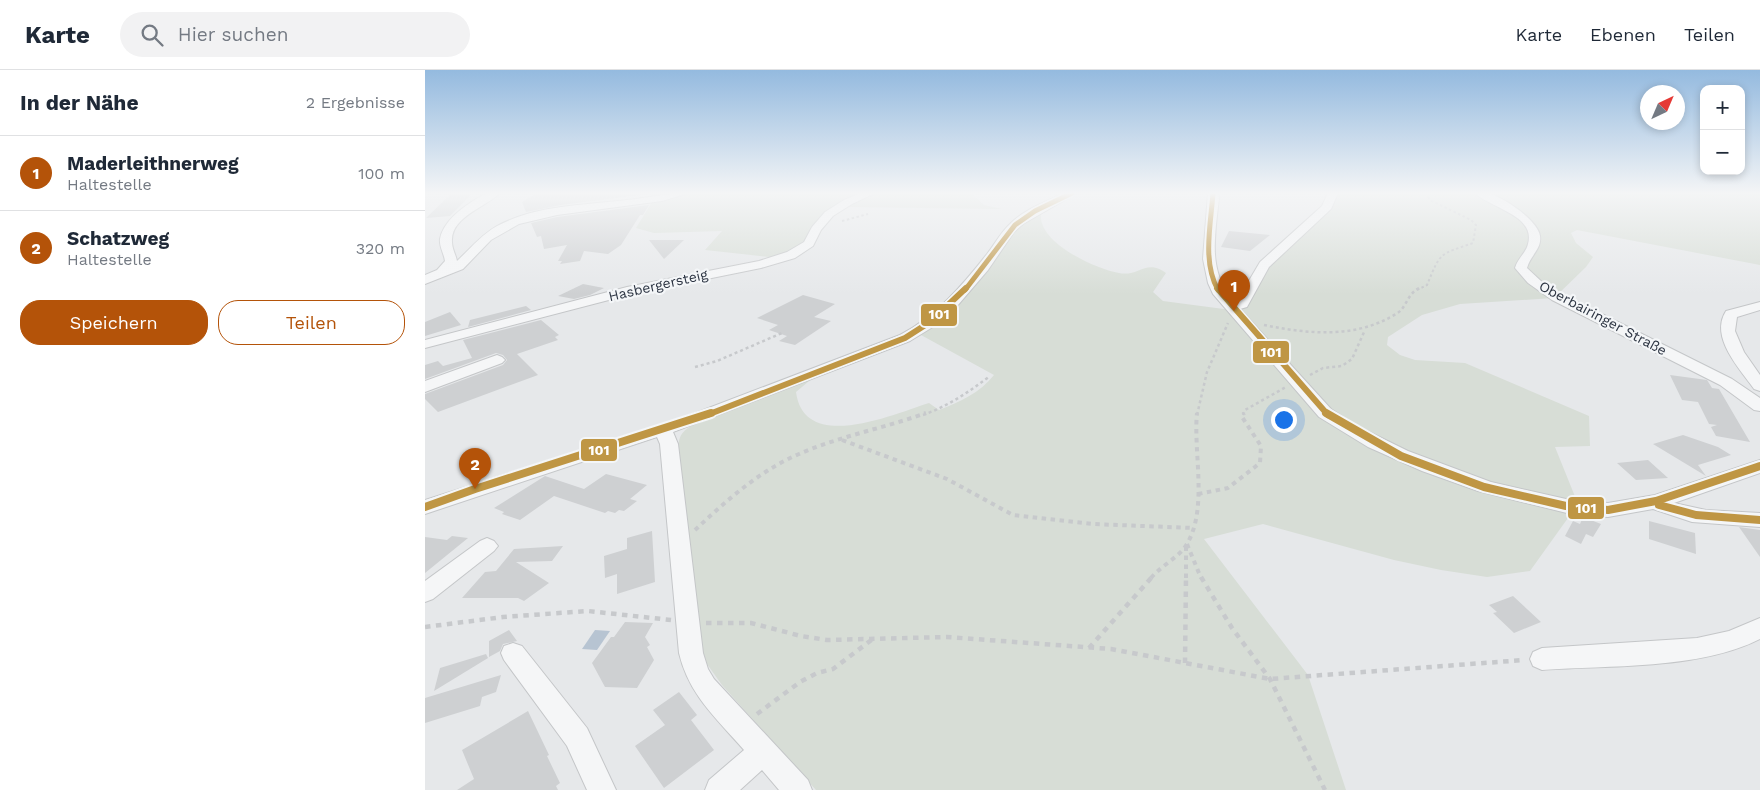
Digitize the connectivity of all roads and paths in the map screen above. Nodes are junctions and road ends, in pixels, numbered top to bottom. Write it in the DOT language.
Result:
graph roads {
  1 [pos="453,227"];
  2 [pos="508,227"];
  3 [pos="819,227"];
  4 [pos="1014,227"];
  5 [pos="1212,227"];
  6 [pos="1306,227"];
  7 [pos="1476,227"];
  8 [pos="1531,227"];
  9 [pos="486,249"];
  10 [pos="471,253"];
  11 [pos="441,273"];
  12 [pos="425,280"];
  13 [pos="1760,306"];
  14 [pos="1236,314"];
  15 [pos="1365,329"];
  16 [pos="782,333"];
  17 [pos="425,344"];
  18 [pos="497,360"];
  19 [pos="695,367"];
  20 [pos="990,376"];
  21 [pos="1298,381"];
  22 [pos="425,387"];
  23 [pos="1759,399"];
  24 [pos="663,430"];
  25 [pos="842,440"];
  26 [pos="1760,466"];
  27 [pos="1198,494"];
  28 [pos="1655,502"];
  29 [pos="425,507"];
  30 [pos="1760,520"];
  31 [pos="1193,528"];
  32 [pos="679,540"];
  33 [pos="1187,544"];
  34 [pos="487,546"];
  35 [pos="425,593"];
  36 [pos="680,620"];
  37 [pos="425,627"];
  38 [pos="1760,628"];
  39 [pos="875,638"];
  40 [pos="1089,648"];
  41 [pos="513,653"];
  42 [pos="1542,659"];
  43 [pos="1185,663"];
  44 [pos="1270,679"];
  45 [pos="741,727"];
  46 [pos="763,751"];
  47 [pos="602,790"];
  48 [pos="719,790"];
  49 [pos="798,790"];
  50 [pos="1325,790"];
  1 -- 11 [label="street"];
  2 -- 10 [label="street"];
  3 -- 17 [label="street, Hasbergersteig"];
  4 -- 24 [label="street"];
  5 -- 14 [label="street"];
  6 -- 14 [label="street"];
  7 -- 15 [label="path"];
  8 -- 23 [label="street, Oberbairinger Straße"];
  9 -- 10 [label="street"];
  10 -- 11 [label="street"];
  11 -- 12 [label="street"];
  13 -- 23 [label="street, Oberbairinger Straße"];
  14 -- 15 [label="path"];
  14 -- 21 [label="street"];
  14 -- 27 [label="path"];
  15 -- 21 [label="path"];
  16 -- 19 [label="path"];
  18 -- 22 [label="street"];
  20 -- 25 [label="path"];
  21 -- 27 [label="path"];
  21 -- 28 [label="street"];
  24 -- 29 [label="street"];
  24 -- 32 [label="street"];
  25 -- 31 [label="path"];
  25 -- 32 [label="path"];
  26 -- 28 [label="street"];
  27 -- 31 [label="path"];
  28 -- 30 [label="street"];
  31 -- 33 [label="path"];
  32 -- 36 [label="street"];
  33 -- 40 [label="path"];
  33 -- 43 [label="path"];
  33 -- 44 [label="path"];
  34 -- 35 [label="street"];
  36 -- 37 [label="path"];
  36 -- 39 [label="path"];
  36 -- 45 [label="street"];
  38 -- 42 [label="street"];
  39 -- 40 [label="path"];
  39 -- 45 [label="path"];
  40 -- 43 [label="path"];
  41 -- 47 [label="street"];
  42 -- 44 [label="path"];
  43 -- 44 [label="path"];
  44 -- 50 [label="path"];
  45 -- 46 [label="street"];
  46 -- 48 [label="street"];
  46 -- 49 [label="street"];
}
